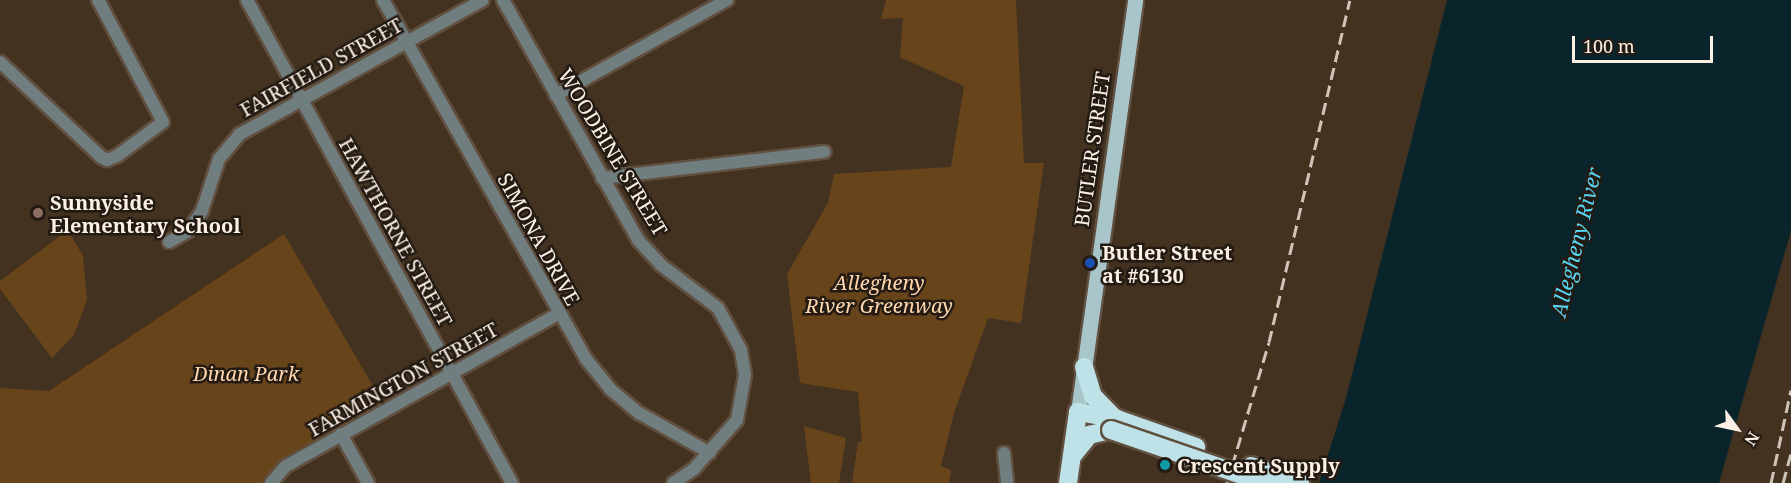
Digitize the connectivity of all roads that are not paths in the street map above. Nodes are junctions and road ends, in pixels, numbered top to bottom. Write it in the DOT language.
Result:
graph roads {
  1 [pos="98,0"];
  2 [pos="247,0"];
  3 [pos="383,0"];
  4 [pos="483,0"];
  5 [pos="503,0"];
  6 [pos="727,0"];
  7 [pos="1135,0"];
  8 [pos="407,42"];
  9 [pos="0,62"];
  10 [pos="556,95"];
  11 [pos="302,100"];
  12 [pos="824,153"];
  13 [pos="602,178"];
  14 [pos="169,242"];
  15 [pos="558,314"];
  16 [pos="1084,367"];
  17 [pos="451,373"];
  18 [pos="1078,412"];
  19 [pos="1104,422"];
  20 [pos="341,434"];
  21 [pos="710,453"];
  22 [pos="1004,453"];
  23 [pos="1071,460"];
  24 [pos="271,483"];
  25 [pos="368,483"];
  26 [pos="512,483"];
  27 [pos="673,483"];
  28 [pos="1007,483"];
  29 [pos="1068,483"];
  30 [pos="1265,483"];
  31 [pos="1300,483"];
  1 -- 9 [label="street"];
  2 -- 11 [label="street, HAWTHORNE STREET"];
  3 -- 8 [label="street, SIMONA DRIVE"];
  4 -- 8 [label="street, FAIRFIELD STREET"];
  5 -- 10 [label="street, WOODBINE STREET"];
  6 -- 10 [label="street"];
  7 -- 16 [label="main road, BUTLER STREET"];
  8 -- 11 [label="street, FAIRFIELD STREET"];
  8 -- 15 [label="street, SIMONA DRIVE"];
  10 -- 13 [label="street, WOODBINE STREET"];
  11 -- 14 [label="street, FAIRFIELD STREET"];
  11 -- 17 [label="street, HAWTHORNE STREET"];
  12 -- 13 [label="street"];
  13 -- 21 [label="street, WOODBINE STREET"];
  15 -- 17 [label="street, FARMINGTON STREET"];
  15 -- 21 [label="street, SIMONA DRIVE"];
  16 -- 18 [label="main road, BUTLER STREET"];
  16 -- 19 [label="highway"];
  17 -- 20 [label="street, FARMINGTON STREET"];
  17 -- 26 [label="street, HAWTHORNE STREET"];
  18 -- 19 [label="highway"];
  18 -- 23 [label="highway, BUTLER STREET"];
  19 -- 23 [label="highway"];
  19 -- 30 [label="highway, bridge"];
  19 -- 31 [label="highway, bridge"];
  20 -- 24 [label="street, FARMINGTON STREET"];
  20 -- 25 [label="street"];
  21 -- 27 [label="street, WOODBINE STREET"];
  22 -- 28 [label="street"];
  23 -- 29 [label="highway, BUTLER STREET"];
}
